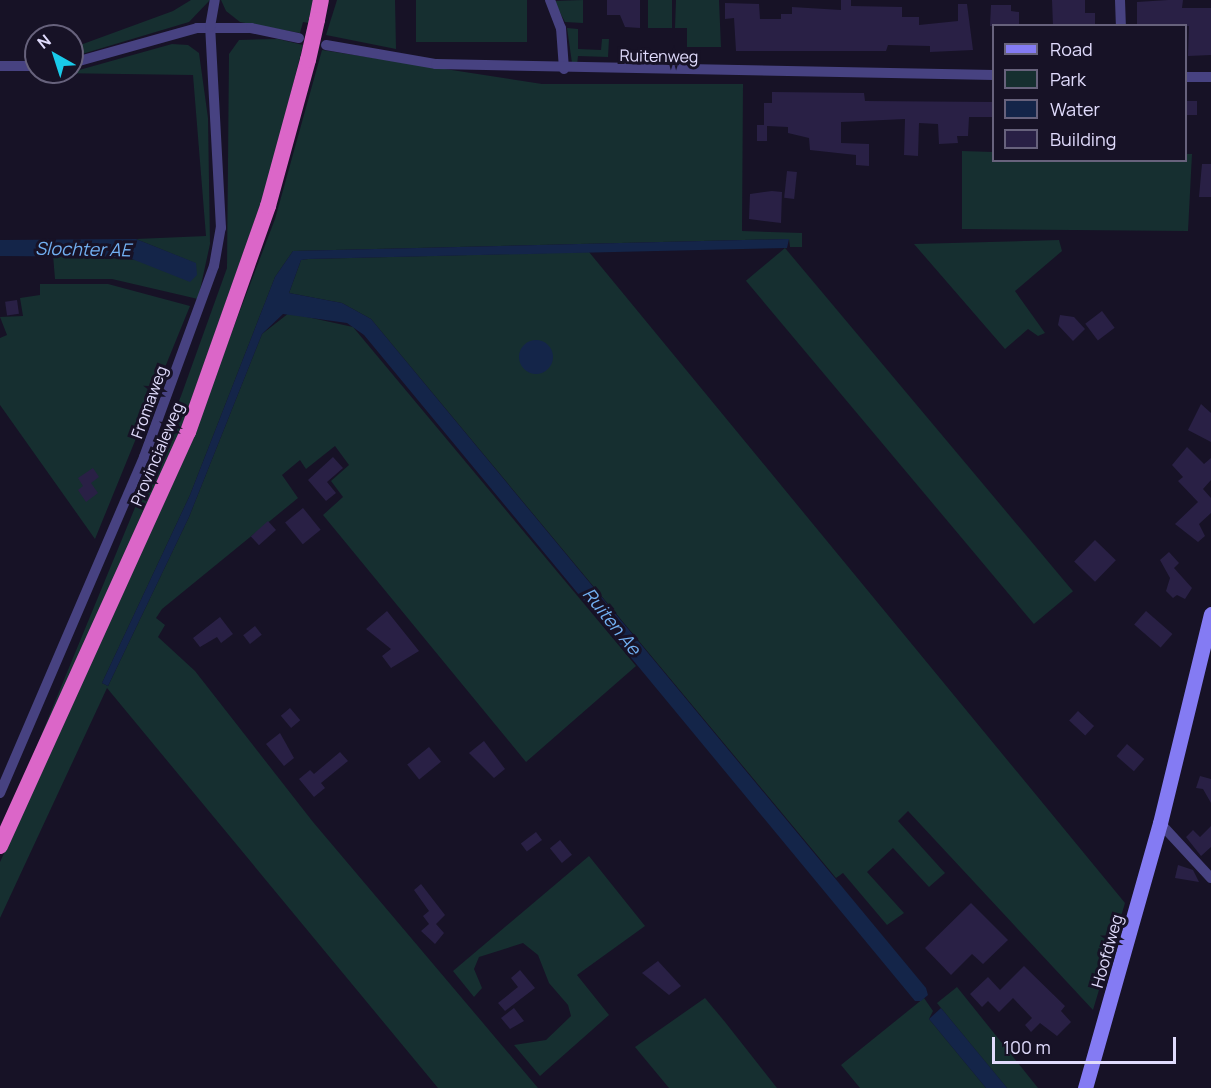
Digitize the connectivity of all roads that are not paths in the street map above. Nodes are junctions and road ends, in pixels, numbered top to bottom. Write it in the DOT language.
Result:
graph roads {
  1 [pos="215,0"];
  2 [pos="321,0"];
  3 [pos="550,0"];
  4 [pos="1120,0"];
  5 [pos="1121,24"];
  6 [pos="210,27"];
  7 [pos="298,38"];
  8 [pos="326,45"];
  9 [pos="84,59"];
  10 [pos="0,66"];
  11 [pos="24,66"];
  12 [pos="564,69"];
  13 [pos="992,75"];
  14 [pos="1187,77"];
  15 [pos="1211,77"];
  16 [pos="1211,614"];
  17 [pos="0,793"];
  18 [pos="1160,823"];
  19 [pos="0,846"];
  20 [pos="1211,878"];
  21 [pos="1085,1088"];
  1 -- 6 [label="street, Fromaweg"];
  2 -- 19 [label="highway, Provincialeweg, bridge"];
  3 -- 12 [label="street"];
  4 -- 5 [label="street"];
  6 -- 7 [label="street"];
  6 -- 9 [label="street"];
  6 -- 17 [label="street, Fromaweg"];
  8 -- 12 [label="street, Ruitenweg"];
  10 -- 11 [label="street"];
  12 -- 13 [label="street, Ruitenweg"];
  14 -- 15 [label="street"];
  16 -- 18 [label="main road, Hoofdweg"];
  18 -- 20 [label="street"];
  18 -- 21 [label="main road, Hoofdweg"];
}
